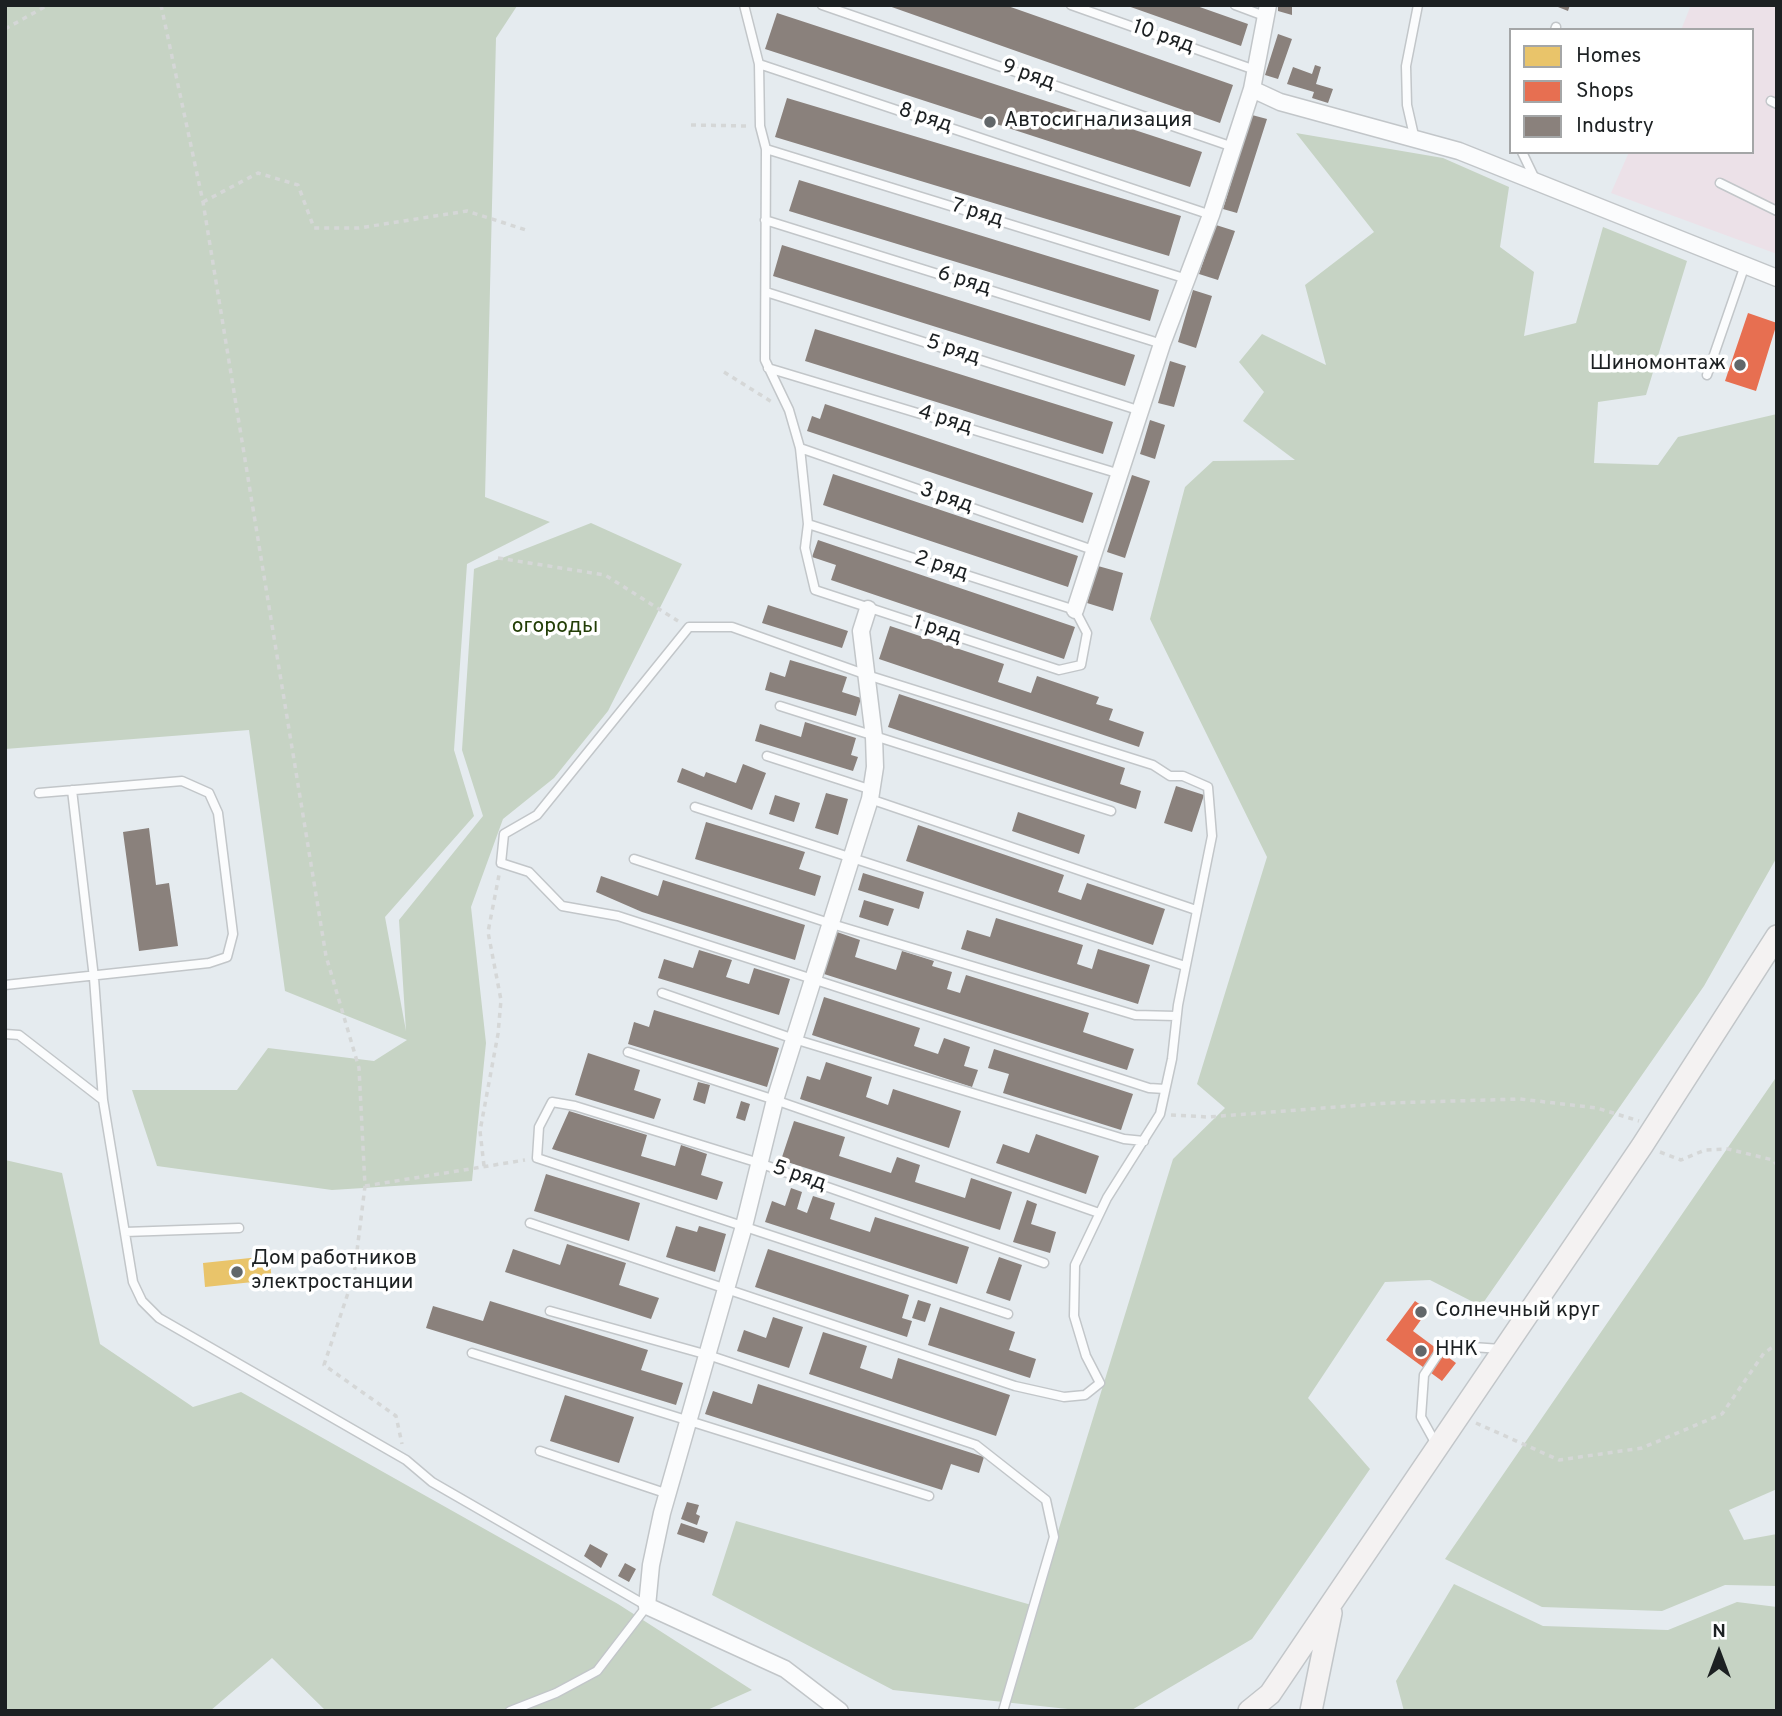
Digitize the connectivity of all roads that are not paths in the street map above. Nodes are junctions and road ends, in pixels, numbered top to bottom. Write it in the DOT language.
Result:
graph roads {
  1 [pos="744,5"];
  2 [pos="822,5"];
  3 [pos="1071,5"];
  4 [pos="1235,5"];
  5 [pos="1418,5"];
  6 [pos="1267,11"];
  7 [pos="759,64"];
  8 [pos="1255,70"];
  9 [pos="1252,89"];
  10 [pos="1415,141"];
  11 [pos="1233,146"];
  12 [pos="766,149"];
  13 [pos="1523,154"];
  14 [pos="1720,183"];
  15 [pos="1540,184"];
  16 [pos="1777,211"];
  17 [pos="1211,215"];
  18 [pos="765,220"];
  19 [pos="1745,265"];
  20 [pos="1777,278"];
  21 [pos="1187,279"];
  22 [pos="766,292"];
  23 [pos="1162,344"];
  24 [pos="768,368"];
  25 [pos="1707,375"];
  26 [pos="1141,411"];
  27 [pos="800,448"];
  28 [pos="1121,474"];
  29 [pos="808,524"];
  30 [pos="1093,550"];
  31 [pos="868,608"];
  32 [pos="1074,610"];
  33 [pos="867,675"];
  34 [pos="780,706"];
  35 [pos="874,737"];
  36 [pos="767,756"];
  37 [pos="72,790"];
  38 [pos="39,793"];
  39 [pos="871,794"];
  40 [pos="695,807"];
  41 [pos="1111,811"];
  42 [pos="853,857"];
  43 [pos="634,859"];
  44 [pos="1196,910"];
  45 [pos="832,924"];
  46 [pos="1777,936"];
  47 [pos="1185,966"];
  48 [pos="94,978"];
  49 [pos="811,979"];
  50 [pos="5,985"];
  51 [pos="662,993"];
  52 [pos="1176,1016"];
  53 [pos="5,1034"];
  54 [pos="794,1038"];
  55 [pos="628,1052"];
  56 [pos="1165,1089"];
  57 [pos="103,1100"];
  58 [pos="775,1100"];
  59 [pos="1144,1141"];
  60 [pos="759,1163"];
  61 [pos="1099,1213"];
  62 [pos="530,1223"];
  63 [pos="744,1226"];
  64 [pos="239,1228"];
  65 [pos="125,1231"];
  66 [pos="1044,1263"];
  67 [pos="726,1287"];
  68 [pos="550,1311"];
  69 [pos="1008,1314"];
  70 [pos="1504,1349"];
  71 [pos="472,1353"];
  72 [pos="708,1355"];
  73 [pos="690,1419"];
  74 [pos="1438,1447"];
  75 [pos="540,1451"];
  76 [pos="668,1494"];
  77 [pos="929,1496"];
  78 [pos="1335,1598"];
  79 [pos="647,1606"];
  80 [pos="510,1711"];
  81 [pos="840,1711"];
  82 [pos="1003,1711"];
  83 [pos="1249,1711"];
  84 [pos="1311,1711"];
  1 -- 7 [label="lane"];
  2 -- 11 [label="lane, 9 ряд"];
  3 -- 8 [label="lane, 10 ряд"];
  4 -- 6 [label="lane"];
  5 -- 10 [label="lane"];
  6 -- 8 [label="street"];
  7 -- 12 [label="lane"];
  7 -- 17 [label="lane, 8 ряд"];
  8 -- 9 [label="street"];
  9 -- 10 [label="street"];
  9 -- 11 [label="street"];
  10 -- 15 [label="street"];
  11 -- 17 [label="street"];
  12 -- 18 [label="lane"];
  12 -- 21 [label="lane, 7 ряд"];
  13 -- 15 [label="lane"];
  14 -- 16 [label="lane"];
  15 -- 19 [label="street"];
  17 -- 21 [label="street"];
  18 -- 22 [label="lane"];
  18 -- 23 [label="lane, 6 ряд"];
  19 -- 20 [label="street"];
  19 -- 25 [label="lane"];
  21 -- 23 [label="street"];
  22 -- 24 [label="lane"];
  22 -- 26 [label="lane, 5 ряд"];
  23 -- 26 [label="street"];
  24 -- 27 [label="lane"];
  24 -- 28 [label="lane, 4 ряд"];
  26 -- 28 [label="street"];
  27 -- 29 [label="lane"];
  27 -- 30 [label="lane, 3 ряд"];
  28 -- 30 [label="street"];
  29 -- 31 [label="lane, 1 ряд"];
  29 -- 32 [label="lane, 2 ряд"];
  30 -- 32 [label="street"];
  31 -- 32 [label="lane, 1 ряд"];
  31 -- 33 [label="street"];
  33 -- 35 [label="street"];
  33 -- 44 [label="lane"];
  33 -- 49 [label="lane"];
  34 -- 35 [label="lane"];
  35 -- 39 [label="street"];
  35 -- 41 [label="lane"];
  36 -- 39 [label="lane"];
  37 -- 38 [label="lane"];
  37 -- 48 [label="lane"];
  37 -- 48 [label="lane"];
  39 -- 42 [label="street"];
  39 -- 44 [label="lane"];
  40 -- 42 [label="lane"];
  42 -- 45 [label="street"];
  42 -- 47 [label="lane"];
  43 -- 45 [label="lane"];
  44 -- 47 [label="lane"];
  45 -- 49 [label="street"];
  45 -- 52 [label="lane"];
  46 -- 70 [label="main road"];
  47 -- 52 [label="lane"];
  48 -- 50 [label="lane"];
  48 -- 57 [label="lane"];
  49 -- 54 [label="street"];
  49 -- 56 [label="lane"];
  51 -- 54 [label="lane"];
  52 -- 56 [label="lane"];
  53 -- 57 [label="lane"];
  54 -- 58 [label="street"];
  54 -- 59 [label="lane"];
  55 -- 58 [label="lane"];
  56 -- 59 [label="lane"];
  57 -- 65 [label="lane"];
  58 -- 60 [label="street"];
  58 -- 61 [label="lane"];
  59 -- 61 [label="lane"];
  60 -- 63 [label="street"];
  60 -- 63 [label="lane, 5 ряд"];
  60 -- 66 [label="lane, 5 ряд"];
  61 -- 67 [label="lane"];
  62 -- 67 [label="lane"];
  63 -- 67 [label="street"];
  63 -- 69 [label="lane"];
  64 -- 65 [label="lane"];
  65 -- 79 [label="lane"];
  67 -- 72 [label="street"];
  68 -- 72 [label="lane"];
  70 -- 74 [label="main road"];
  70 -- 74 [label="lane"];
  71 -- 73 [label="lane"];
  72 -- 73 [label="street"];
  72 -- 82 [label="lane"];
  73 -- 76 [label="street"];
  73 -- 77 [label="lane"];
  74 -- 78 [label="main road"];
  75 -- 76 [label="lane"];
  76 -- 79 [label="street"];
  78 -- 83 [label="main road"];
  78 -- 84 [label="main road"];
  79 -- 80 [label="lane"];
  79 -- 81 [label="street"];
}
